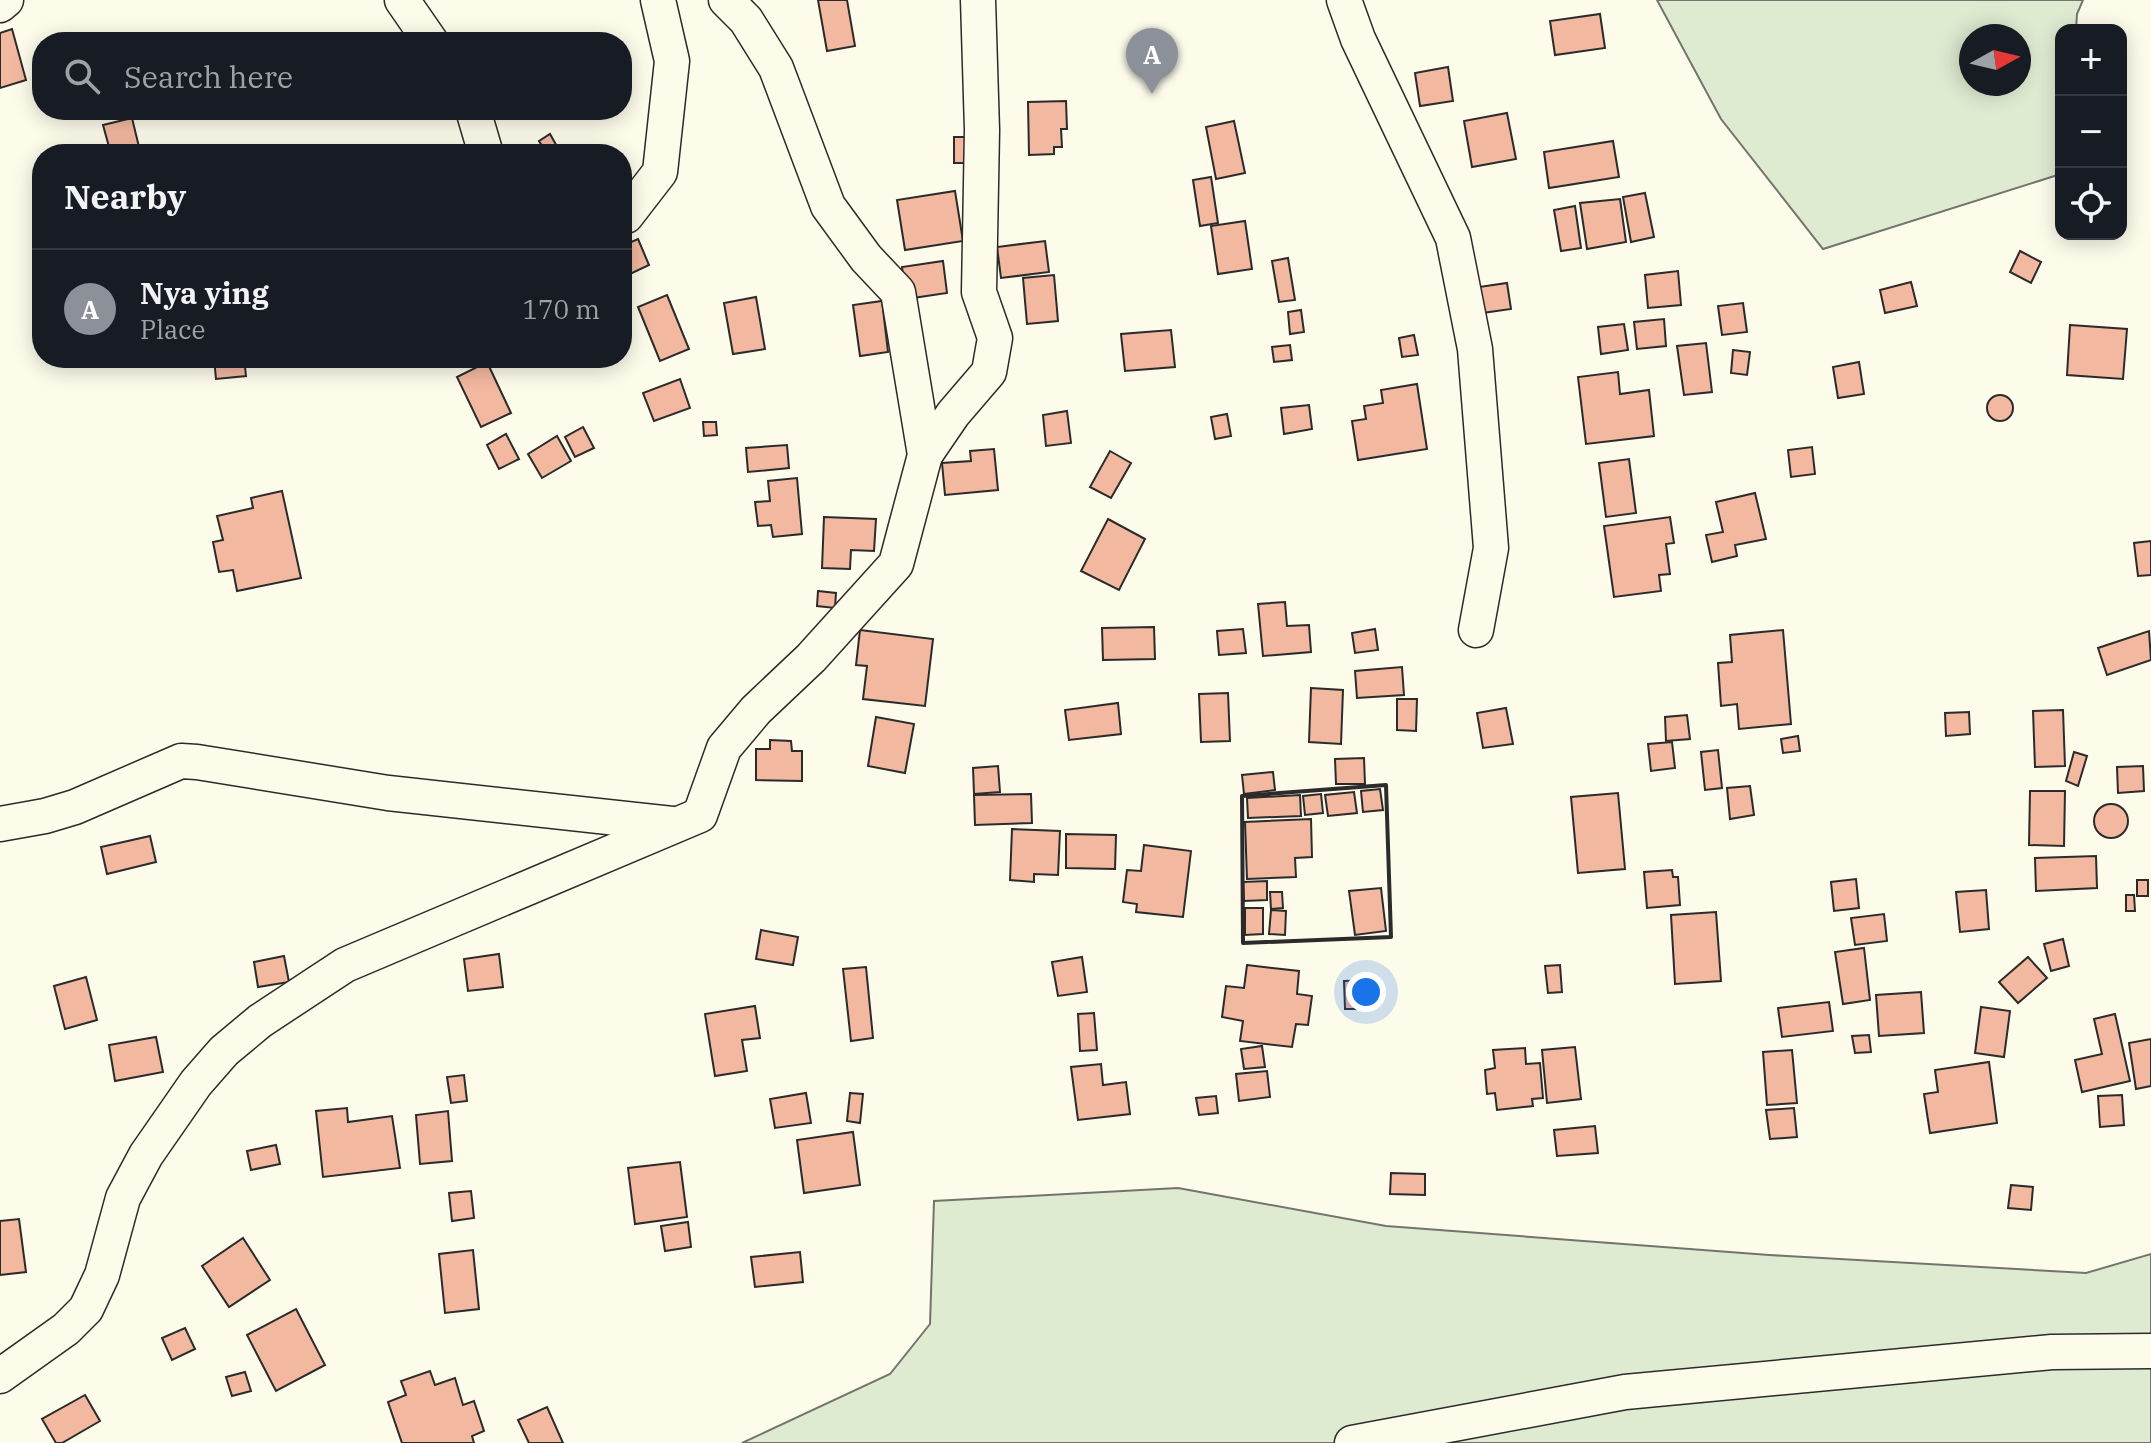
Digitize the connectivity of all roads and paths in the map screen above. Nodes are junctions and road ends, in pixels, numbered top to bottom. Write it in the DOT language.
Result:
graph roads {
  1 [pos="6,0"];
  2 [pos="402,0"];
  3 [pos="658,0"];
  4 [pos="726,0"];
  5 [pos="978,0"];
  6 [pos="1344,0"];
  7 [pos="0,5"];
  8 [pos="424,32"];
  9 [pos="476,120"];
  10 [pos="483,144"];
  11 [pos="632,208"];
  12 [pos="925,455"];
  13 [pos="1476,630"];
  14 [pos="0,824"];
  15 [pos="675,825"];
  16 [pos="2151,1351"];
  17 [pos="0,1376"];
  18 [pos="1352,1443"];
  1 -- 7 [label="street"];
  2 -- 8 [label="street"];
  3 -- 11 [label="street"];
  4 -- 12 [label="street"];
  5 -- 12 [label="street"];
  6 -- 13 [label="street"];
  9 -- 10 [label="street"];
  12 -- 15 [label="street"];
  14 -- 15 [label="street"];
  15 -- 17 [label="street"];
  16 -- 18 [label="street"];
}
